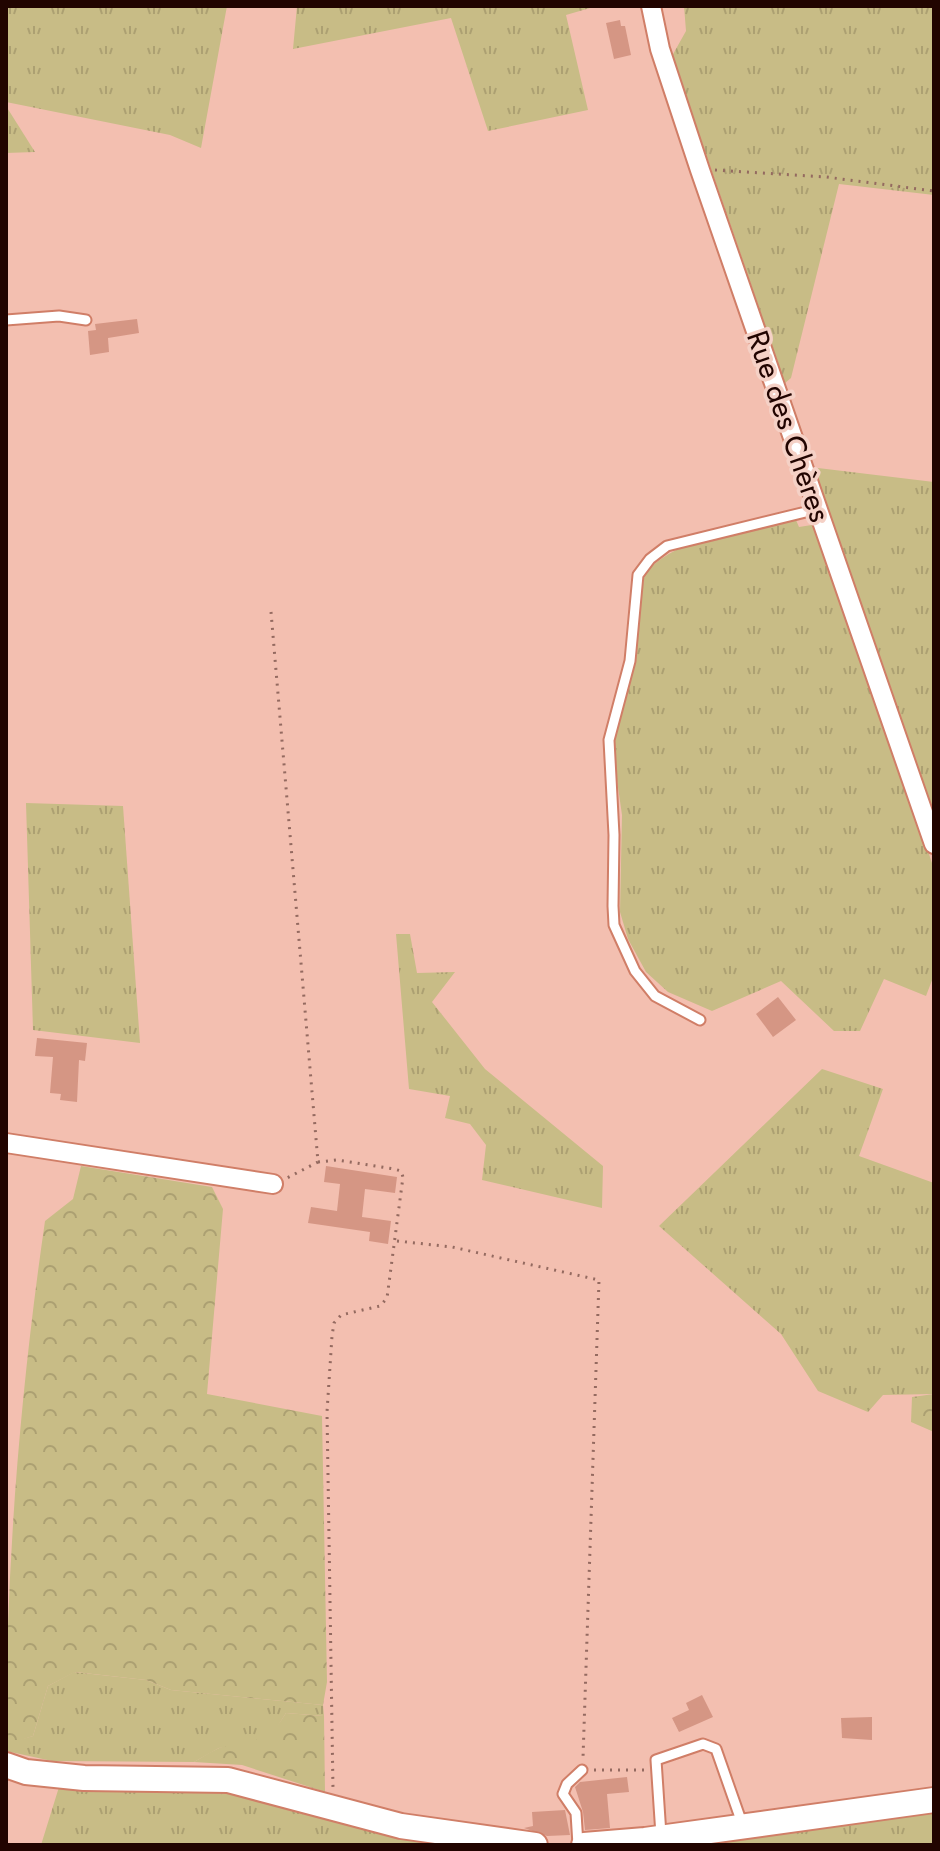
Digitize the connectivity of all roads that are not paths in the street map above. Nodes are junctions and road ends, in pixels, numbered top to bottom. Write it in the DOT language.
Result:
graph roads {
  1 [pos="651,6"];
  2 [pos="6,320"];
  3 [pos="86,320"];
  4 [pos="819,509"];
  5 [pos="934,844"];
  6 [pos="700,1020"];
  7 [pos="6,1143"];
  8 [pos="273,1184"];
  9 [pos="6,1765"];
  10 [pos="582,1770"];
  11 [pos="934,1800"];
  12 [pos="743,1827"];
  13 [pos="661,1838"];
  14 [pos="535,1845"];
  15 [pos="581,1845"];
  1 -- 4 [label="street, Rue des Chères"];
  2 -- 3 [label="lane"];
  4 -- 5 [label="street, Rue des Chères"];
  4 -- 6 [label="lane"];
  7 -- 8 [label="street"];
  9 -- 14 [label="street"];
  10 -- 15 [label="lane"];
  11 -- 12 [label="street"];
  12 -- 13 [label="street"];
  12 -- 13 [label="lane"];
  13 -- 15 [label="street"];
}
